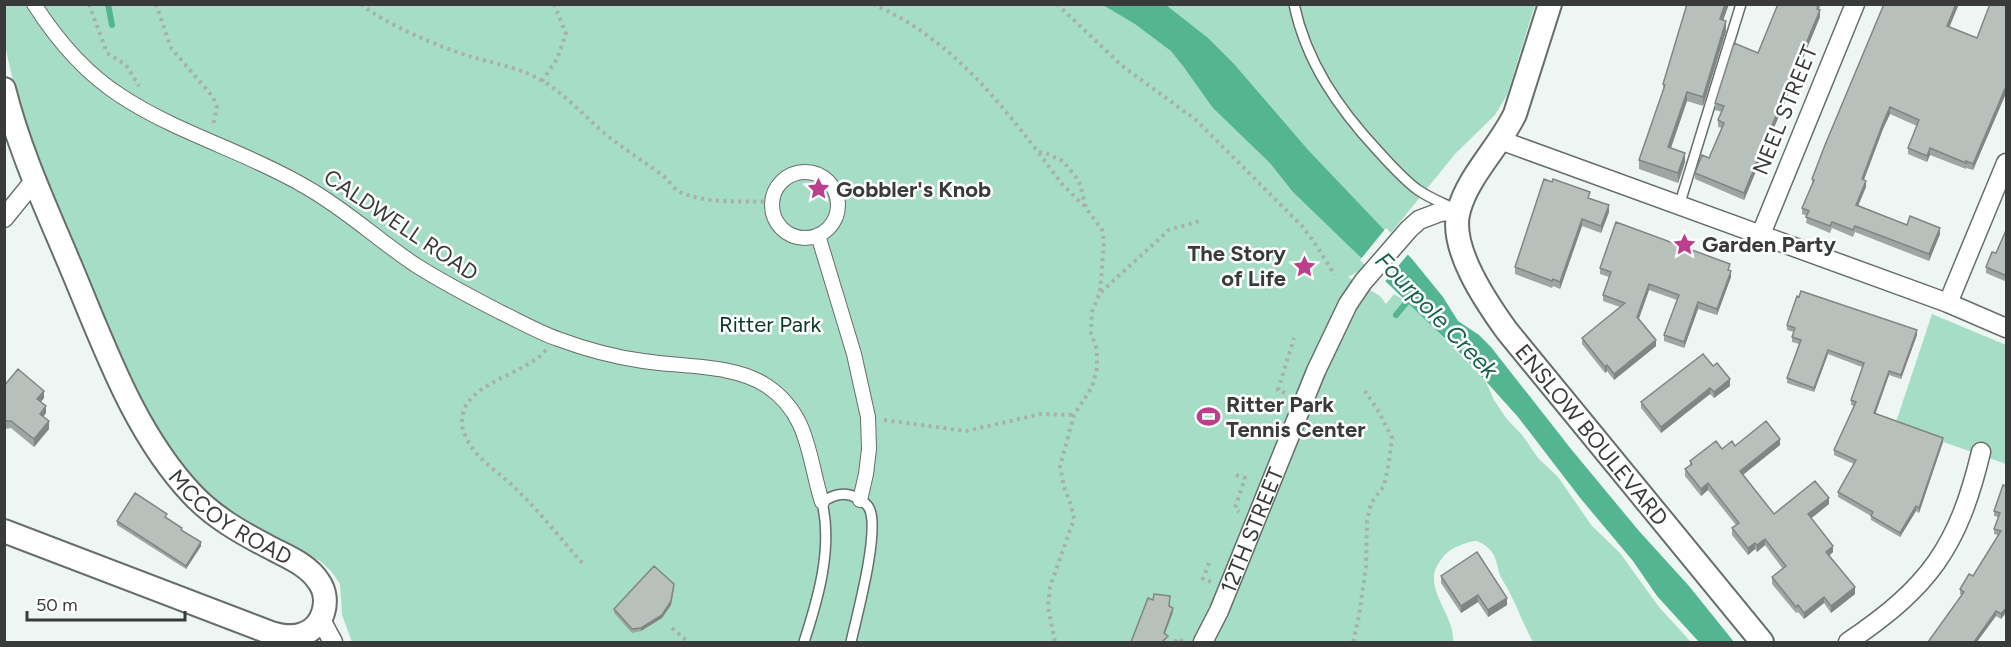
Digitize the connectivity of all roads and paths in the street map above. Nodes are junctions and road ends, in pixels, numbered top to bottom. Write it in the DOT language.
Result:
graph roads {
  1 [pos="34,4"];
  2 [pos="89,4"];
  3 [pos="156,4"];
  4 [pos="361,4"];
  5 [pos="554,4"];
  6 [pos="873,4"];
  7 [pos="1057,4"];
  8 [pos="1294,4"];
  9 [pos="1550,4"];
  10 [pos="1741,4"];
  11 [pos="1854,4"];
  12 [pos="542,81"];
  13 [pos="4,89"];
  14 [pos="145,90"];
  15 [pos="217,107"];
  16 [pos="1500,140"];
  17 [pos="1038,152"];
  18 [pos="2005,169"];
  19 [pos="34,181"];
  20 [pos="771,202"];
  21 [pos="1679,206"];
  22 [pos="1086,208"];
  23 [pos="1459,210"];
  24 [pos="4,218"];
  25 [pos="1199,221"];
  26 [pos="1761,234"];
  27 [pos="818,235"];
  28 [pos="1335,275"];
  29 [pos="1101,292"];
  30 [pos="1948,303"];
  31 [pos="2007,328"];
  32 [pos="555,338"];
  33 [pos="1294,338"];
  34 [pos="1365,391"];
  35 [pos="1285,393"];
  36 [pos="1074,415"];
  37 [pos="883,420"];
  38 [pos="1981,452"];
  39 [pos="1236,475"];
  40 [pos="860,500"];
  41 [pos="822,502"];
  42 [pos="1239,513"];
  43 [pos="4,531"];
  44 [pos="1209,563"];
  45 [pos="583,564"];
  46 [pos="1211,582"];
  47 [pos="320,618"];
  48 [pos="672,628"];
  49 [pos="333,642"];
  50 [pos="688,642"];
  51 [pos="804,642"];
  52 [pos="851,642"];
  53 [pos="1055,642"];
  54 [pos="1175,642"];
  55 [pos="1183,642"];
  56 [pos="1203,642"];
  57 [pos="1353,642"];
  58 [pos="1762,642"];
  59 [pos="1848,642"];
  1 -- 32 [label="street, CALDWELL ROAD"];
  2 -- 14 [label="path"];
  3 -- 15 [label="path"];
  4 -- 12 [label="path"];
  5 -- 12 [label="path"];
  6 -- 17 [label="path"];
  7 -- 28 [label="path"];
  8 -- 23 [label="lane"];
  9 -- 16 [label="street"];
  10 -- 21 [label="lane"];
  11 -- 26 [label="street, NEEL STREET"];
  12 -- 20 [label="path"];
  13 -- 19 [label="street, MCCOY ROAD"];
  16 -- 21 [label="street"];
  16 -- 23 [label="street"];
  17 -- 22 [label="path"];
  17 -- 22 [label="path"];
  18 -- 30 [label="street"];
  19 -- 24 [label="street"];
  19 -- 47 [label="street, MCCOY ROAD"];
  20 -- 27 [label="street"];
  20 -- 27 [label="street"];
  21 -- 26 [label="street"];
  22 -- 29 [label="path"];
  23 -- 56 [label="street, 12TH STREET"];
  23 -- 58 [label="street, ENSLOW BOULEVARD"];
  25 -- 29 [label="path"];
  26 -- 30 [label="street"];
  27 -- 40 [label="street"];
  29 -- 36 [label="path"];
  30 -- 31 [label="street"];
  32 -- 41 [label="street, CALDWELL ROAD"];
  32 -- 45 [label="path"];
  33 -- 35 [label="path"];
  34 -- 57 [label="path"];
  36 -- 37 [label="path"];
  36 -- 53 [label="path"];
  38 -- 59 [label="street"];
  39 -- 42 [label="path"];
  40 -- 41 [label="lane"];
  40 -- 52 [label="lane"];
  41 -- 51 [label="lane, CALDWELL ROAD"];
  43 -- 47 [label="street"];
  44 -- 46 [label="path"];
  47 -- 49 [label="street"];
  48 -- 50 [label="path"];
  54 -- 55 [label="path"];
}
